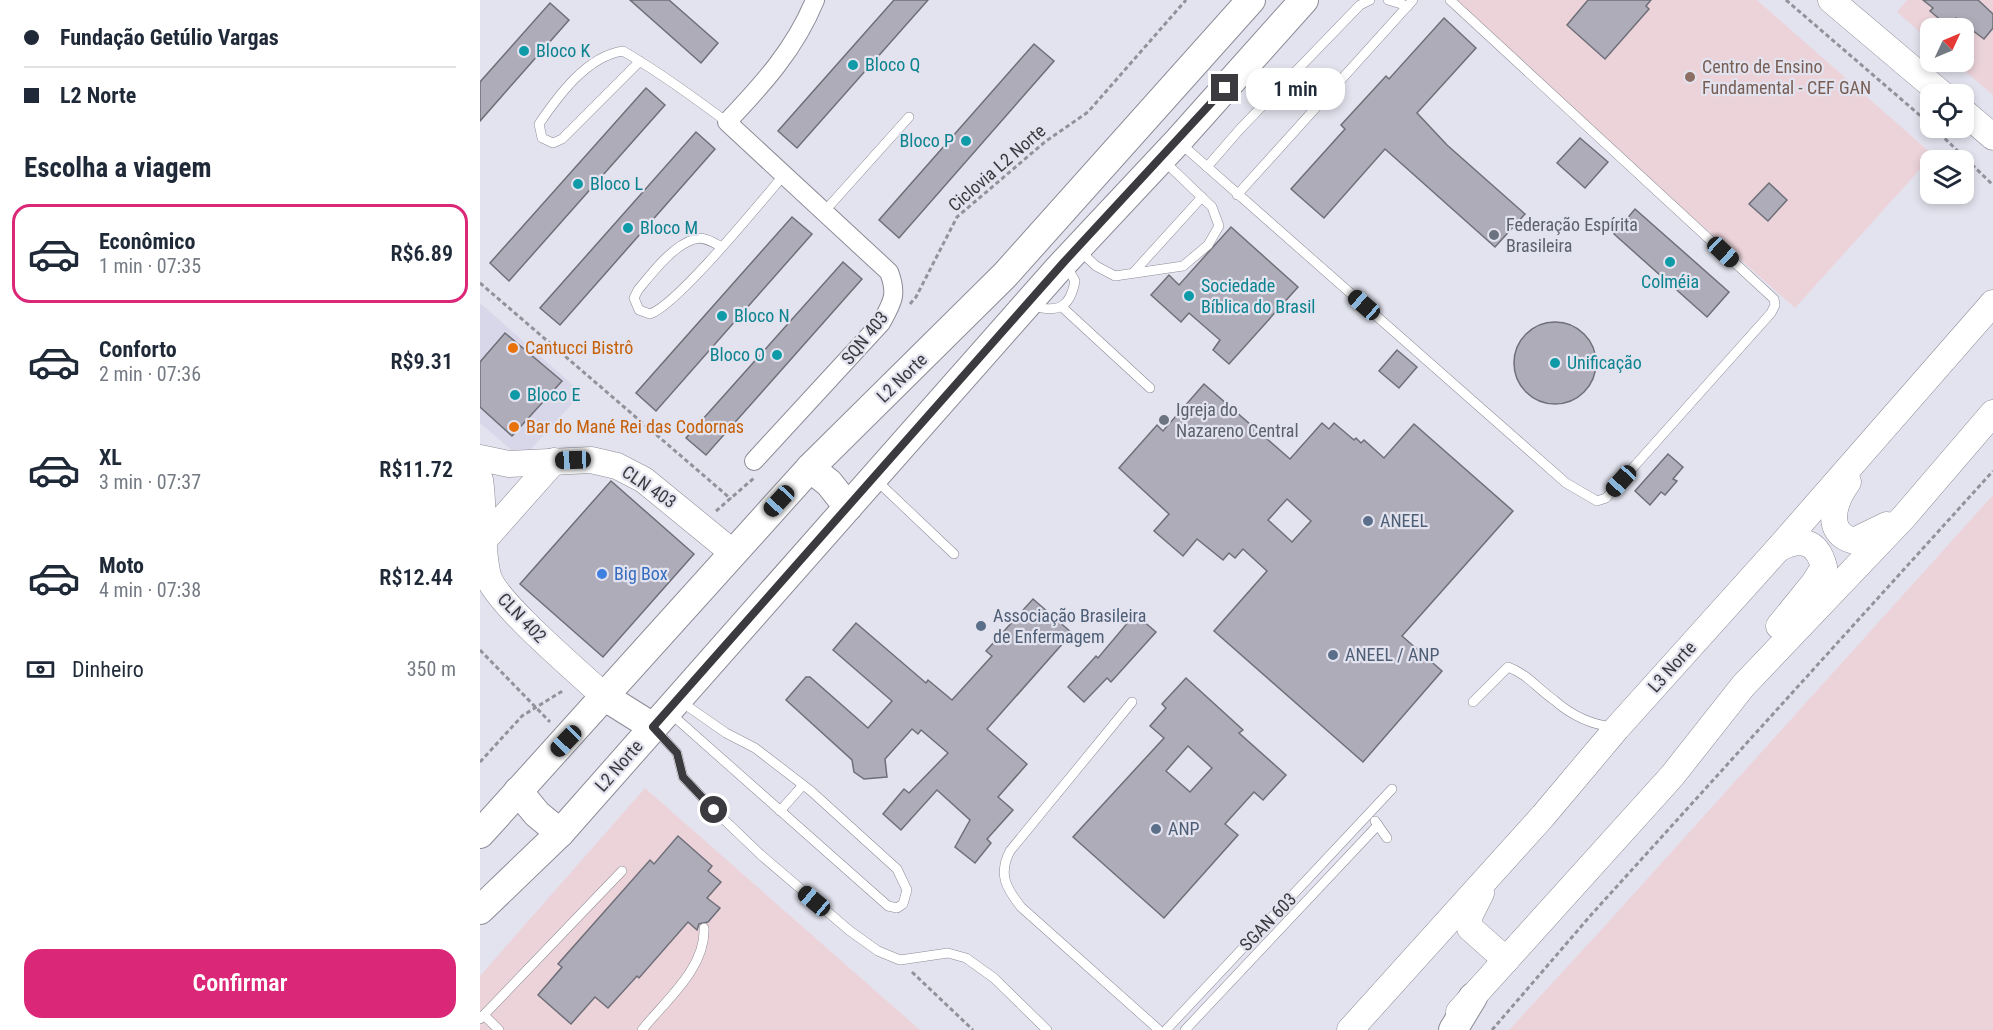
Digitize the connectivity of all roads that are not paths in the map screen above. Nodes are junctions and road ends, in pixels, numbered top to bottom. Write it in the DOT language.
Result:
graph roads {
  1 [pos="815,0"];
  2 [pos="1251,0"];
  3 [pos="1304,0"];
  4 [pos="1370,0"];
  5 [pos="1388,0"];
  6 [pos="1450,0"];
  7 [pos="1831,0"];
  8 [pos="1411,3"];
  9 [pos="640,61"];
  10 [pos="1930,84"];
  11 [pos="909,117"];
  12 [pos="1974,121"];
  13 [pos="727,122"];
  14 [pos="1993,137"];
  15 [pos="1170,150"];
  16 [pos="1207,167"];
  17 [pos="783,176"];
  18 [pos="1237,195"];
  19 [pos="1202,197"];
  20 [pos="823,213"];
  21 [pos="722,247"];
  22 [pos="1071,255"];
  23 [pos="1133,273"];
  24 [pos="1993,303"];
  25 [pos="1027,304"];
  26 [pos="1062,307"];
  27 [pos="1150,388"];
  28 [pos="1903,407"];
  29 [pos="1993,413"];
  30 [pos="480,458"];
  31 [pos="554,461"];
  32 [pos="810,468"];
  33 [pos="755,469"];
  34 [pos="874,478"];
  35 [pos="480,480"];
  36 [pos="848,507"];
  37 [pos="1903,518"];
  38 [pos="483,542"];
  39 [pos="1778,549"];
  40 [pos="732,552"];
  41 [pos="954,554"];
  42 [pos="1743,686"];
  43 [pos="605,697"];
  44 [pos="1132,702"];
  45 [pos="1473,702"];
  46 [pos="666,712"];
  47 [pos="1617,728"];
  48 [pos="803,784"];
  49 [pos="1392,789"];
  50 [pos="518,791"];
  51 [pos="780,811"];
  52 [pos="1370,814"];
  53 [pos="1378,825"];
  54 [pos="560,833"];
  55 [pos="480,834"];
  56 [pos="1387,838"];
  57 [pos="622,871"];
  58 [pos="1493,872"];
  59 [pos="480,910"];
  60 [pos="704,928"];
  61 [pos="1506,960"];
  62 [pos="1473,997"];
  63 [pos="482,1017"];
  64 [pos="499,1030"];
  65 [pos="642,1030"];
  66 [pos="1047,1030"];
  67 [pos="1159,1030"];
  68 [pos="1166,1030"];
  69 [pos="1185,1030"];
  70 [pos="1350,1030"];
  71 [pos="1443,1030"];
  72 [pos="1453,1030"];
  1 -- 13 [label="street"];
  2 -- 32 [label="main road, L2 Norte"];
  3 -- 15 [label="main road, L2 Norte"];
  4 -- 16 [label="lane"];
  5 -- 8 [label="lane"];
  6 -- 18 [label="lane"];
  7 -- 10 [label="main road"];
  8 -- 18 [label="lane"];
  9 -- 9 [label="lane, SQN 403"];
  9 -- 13 [label="lane, SQN 403"];
  11 -- 20 [label="lane"];
  12 -- 14 [label="main road"];
  13 -- 17 [label="street, SQN 403"];
  15 -- 16 [label="lane"];
  15 -- 19 [label="lane"];
  15 -- 22 [label="main road, L2 Norte"];
  16 -- 18 [label="lane"];
  17 -- 20 [label="street, SQN 403"];
  17 -- 21 [label="lane"];
  19 -- 23 [label="lane"];
  19 -- 23 [label="lane"];
  20 -- 33 [label="street, SQN 403"];
  21 -- 21 [label="lane"];
  22 -- 23 [label="lane"];
  22 -- 25 [label="main road, L2 Norte"];
  22 -- 26 [label="lane"];
  24 -- 28 [label="main road, L3 Norte"];
  25 -- 26 [label="lane"];
  25 -- 34 [label="main road, L2 Norte"];
  26 -- 27 [label="lane"];
  28 -- 37 [label="main road"];
  28 -- 39 [label="main road, L3 Norte"];
  29 -- 37 [label="main road"];
  30 -- 31 [label="main road, CLN 403"];
  31 -- 38 [label="main road"];
  31 -- 40 [label="main road, CLN 403"];
  32 -- 36 [label="main road"];
  32 -- 40 [label="main road, L2 Norte"];
  34 -- 36 [label="main road, L2 Norte"];
  34 -- 41 [label="lane"];
  35 -- 38 [label="main road, CLN 402"];
  36 -- 46 [label="main road, L2 Norte"];
  37 -- 42 [label="main road"];
  38 -- 43 [label="main road, CLN 402"];
  39 -- 42 [label="main road"];
  39 -- 47 [label="main road, L3 Norte"];
  40 -- 43 [label="main road, L2 Norte"];
  42 -- 61 [label="main road"];
  43 -- 46 [label="main road"];
  43 -- 50 [label="main road, L2 Norte"];
  44 -- 67 [label="lane"];
  45 -- 47 [label="lane"];
  46 -- 48 [label="lane"];
  46 -- 51 [label="lane"];
  46 -- 54 [label="main road, L2 Norte"];
  46 -- 66 [label="lane"];
  47 -- 58 [label="main road, L3 Norte"];
  48 -- 51 [label="lane"];
  48 -- 51 [label="lane"];
  49 -- 52 [label="lane, SGAN 603"];
  50 -- 54 [label="main road"];
  50 -- 55 [label="main road, L2 Norte"];
  52 -- 53 [label="lane"];
  52 -- 68 [label="lane, SGAN 603"];
  53 -- 56 [label="lane"];
  53 -- 69 [label="lane, SGAN 603"];
  54 -- 59 [label="main road, L2 Norte"];
  57 -- 63 [label="lane"];
  58 -- 61 [label="main road"];
  58 -- 70 [label="main road, L3 Norte"];
  60 -- 65 [label="lane"];
  61 -- 62 [label="main road"];
  62 -- 71 [label="main road"];
  62 -- 72 [label="main road"];
  63 -- 64 [label="lane"];
}
